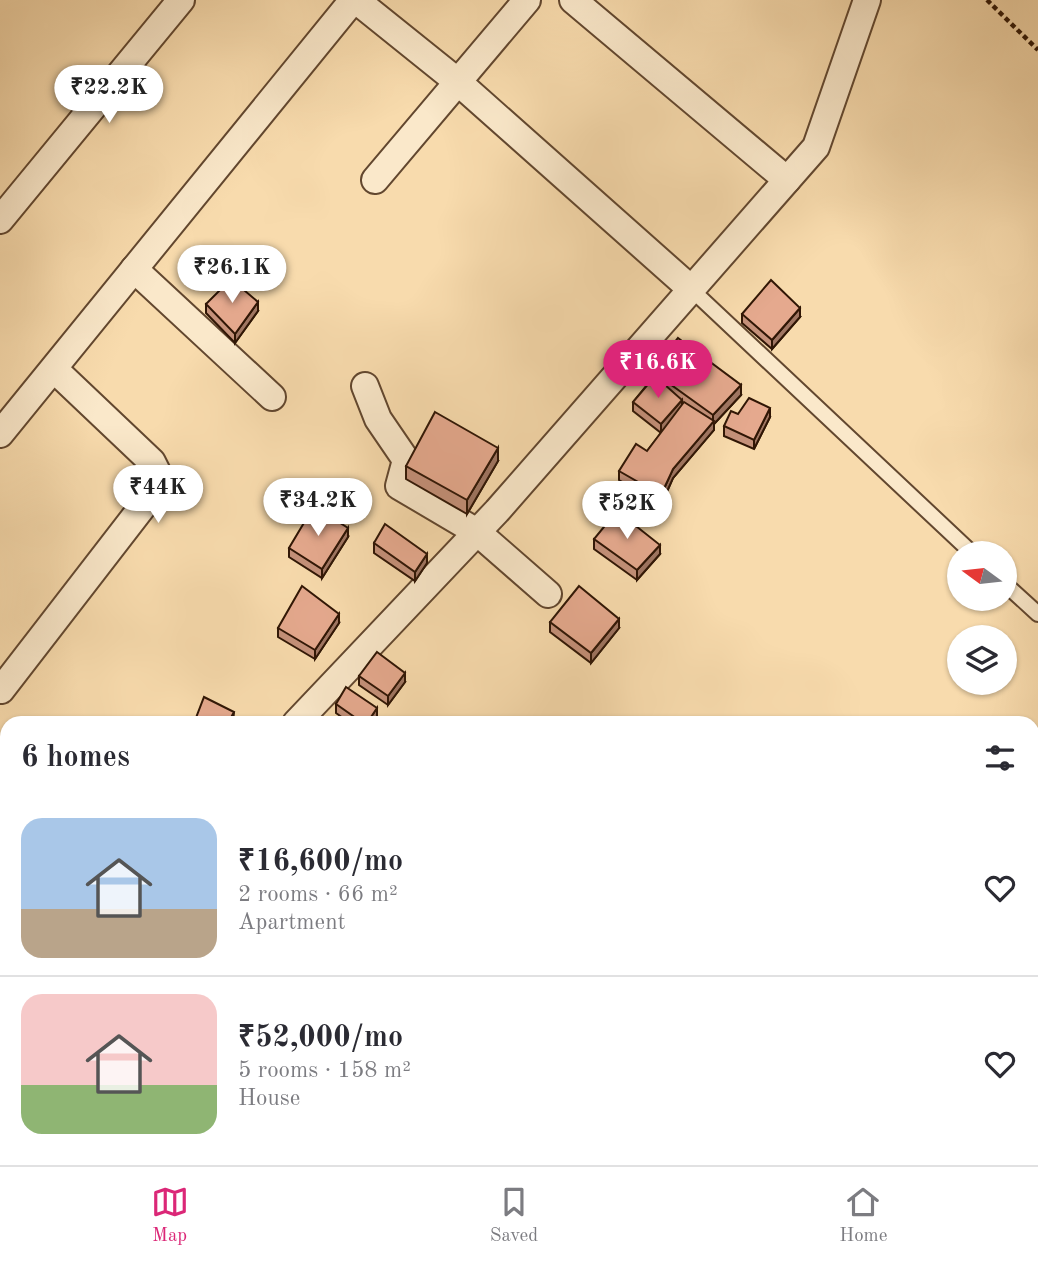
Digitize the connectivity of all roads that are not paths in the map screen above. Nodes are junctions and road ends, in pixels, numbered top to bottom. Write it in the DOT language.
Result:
graph roads {
  1 [pos="181,0"];
  2 [pos="355,0"];
  3 [pos="527,0"];
  4 [pos="573,0"];
  5 [pos="867,0"];
  6 [pos="458,82"];
  7 [pos="375,180"];
  8 [pos="787,180"];
  9 [pos="0,220"];
  10 [pos="134,269"];
  11 [pos="691,289"];
  12 [pos="54,369"];
  13 [pos="365,386"];
  14 [pos="272,397"];
  15 [pos="0,434"];
  16 [pos="477,532"];
  17 [pos="959,541"];
  18 [pos="548,594"];
  19 [pos="1017,595"];
  20 [pos="1038,614"];
  21 [pos="0,693"];
  22 [pos="303,716"];
  1 -- 9 [label="street"];
  2 -- 6 [label="street"];
  2 -- 10 [label="street"];
  3 -- 6 [label="street"];
  4 -- 8 [label="street"];
  5 -- 8 [label="street"];
  6 -- 7 [label="street"];
  6 -- 11 [label="street"];
  8 -- 11 [label="street"];
  10 -- 12 [label="street"];
  10 -- 14 [label="street"];
  11 -- 16 [label="street"];
  11 -- 17 [label="lane"];
  12 -- 15 [label="street"];
  12 -- 21 [label="street"];
  13 -- 16 [label="street"];
  16 -- 18 [label="street"];
  16 -- 22 [label="street"];
  19 -- 20 [label="lane"];
}
